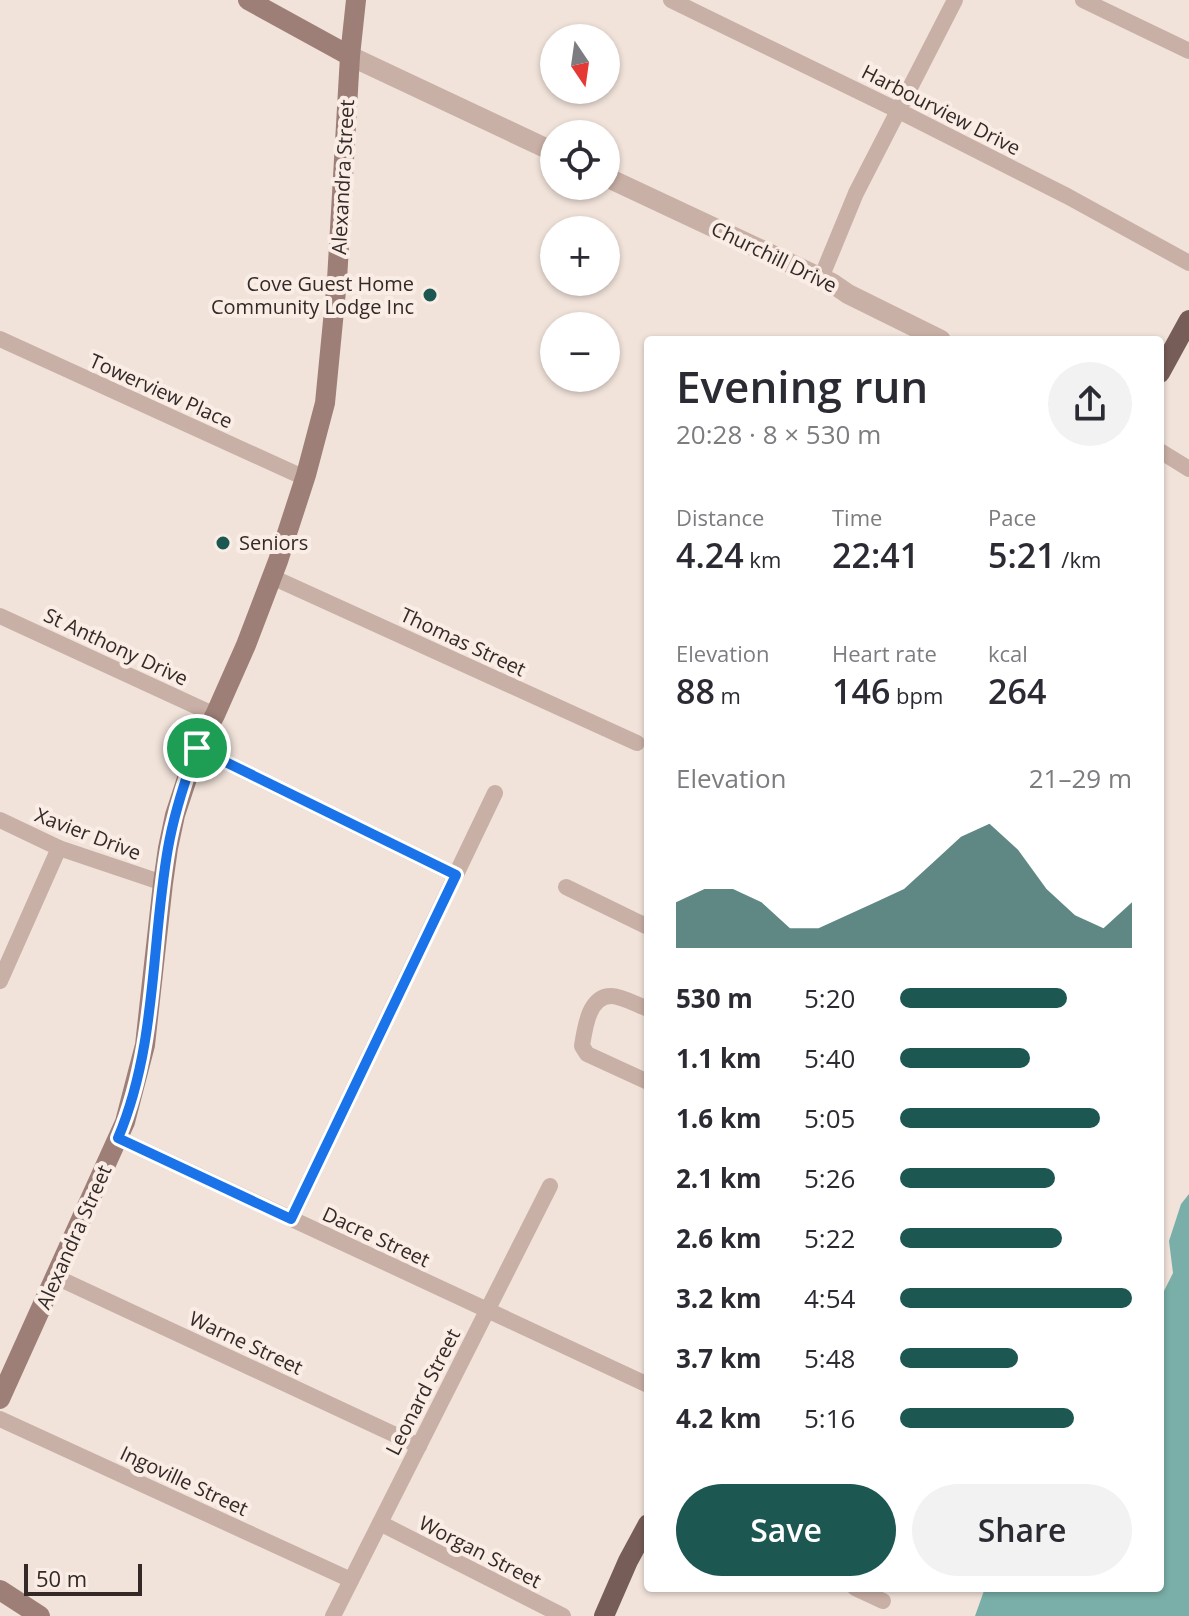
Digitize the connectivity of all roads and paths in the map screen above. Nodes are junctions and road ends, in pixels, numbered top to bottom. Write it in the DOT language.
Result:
graph roads {
  1 [pos="248,0"];
  2 [pos="356,0"];
  3 [pos="671,0"];
  4 [pos="955,0"];
  5 [pos="1083,0"];
  6 [pos="1189,51"];
  7 [pos="350,56"];
  8 [pos="899,111"];
  9 [pos="540,145"];
  10 [pos="620,184"];
  11 [pos="1189,263"];
  12 [pos="821,278"];
  13 [pos="1189,320"];
  14 [pos="933,336"];
  15 [pos="0,339"];
  16 [pos="1164,366"];
  17 [pos="1164,453"];
  18 [pos="1189,469"];
  19 [pos="305,478"];
  20 [pos="272,577"];
  21 [pos="0,616"];
  22 [pos="215,715"];
  23 [pos="637,743"];
  24 [pos="197,748"];
  25 [pos="495,793"];
  26 [pos="0,820"];
  27 [pos="59,848"];
  28 [pos="456,875"];
  29 [pos="163,883"];
  30 [pos="566,887"];
  31 [pos="644,925"];
  32 [pos="0,981"];
  33 [pos="644,1007"];
  34 [pos="644,1080"];
  35 [pos="118,1138"];
  36 [pos="550,1186"];
  37 [pos="291,1219"];
  38 [pos="56,1277"];
  39 [pos="487,1310"];
  40 [pos="644,1383"];
  41 [pos="0,1399"];
  42 [pos="0,1419"];
  43 [pos="419,1446"];
  44 [pos="380,1523"];
  45 [pos="644,1532"];
  46 [pos="351,1580"];
  47 [pos="1,1590"];
  48 [pos="864,1592"];
  49 [pos="883,1601"];
  50 [pos="40,1616"];
  51 [pos="333,1616"];
  52 [pos="563,1616"];
  53 [pos="604,1616"];
  1 -- 7 [label="main road"];
  2 -- 7 [label="main road, Alexandra Street"];
  3 -- 8 [label="street, Harbourview Drive"];
  4 -- 8 [label="street"];
  5 -- 6 [label="street"];
  7 -- 9 [label="street"];
  7 -- 19 [label="main road, Alexandra Street"];
  8 -- 11 [label="street, Harbourview Drive"];
  8 -- 12 [label="street"];
  10 -- 12 [label="street, Churchill Drive"];
  12 -- 14 [label="street, Churchill Drive"];
  13 -- 16 [label="main road"];
  15 -- 19 [label="street, Towerview Place"];
  17 -- 18 [label="street"];
  19 -- 20 [label="main road, Alexandra Street"];
  20 -- 22 [label="main road, Alexandra Street"];
  20 -- 23 [label="street, Thomas Street"];
  21 -- 22 [label="street, St Anthony Drive"];
  22 -- 24 [label="main road, Alexandra Street"];
  24 -- 28 [label="street"];
  24 -- 29 [label="main road, Alexandra Street"];
  25 -- 28 [label="street"];
  26 -- 27 [label="street, Xavier Drive"];
  27 -- 29 [label="street, Xavier Drive"];
  27 -- 32 [label="street"];
  28 -- 37 [label="street"];
  29 -- 35 [label="main road, Alexandra Street"];
  30 -- 31 [label="street"];
  33 -- 34 [label="street"];
  35 -- 37 [label="street, Dacre Street"];
  35 -- 38 [label="main road, Alexandra Street"];
  36 -- 39 [label="street, Leonard Street"];
  37 -- 39 [label="street, Dacre Street"];
  38 -- 41 [label="main road, Alexandra Street"];
  38 -- 43 [label="street, Warne Street"];
  39 -- 40 [label="street, Dacre Street"];
  39 -- 43 [label="street, Leonard Street"];
  42 -- 46 [label="street, Ingoville Street"];
  43 -- 44 [label="street, Leonard Street"];
  44 -- 46 [label="street, Leonard Street"];
  44 -- 52 [label="street, Worgan Street"];
  45 -- 53 [label="main road"];
  46 -- 51 [label="street, Leonard Street"];
  47 -- 50 [label="main road"];
  48 -- 49 [label="street"];
}
